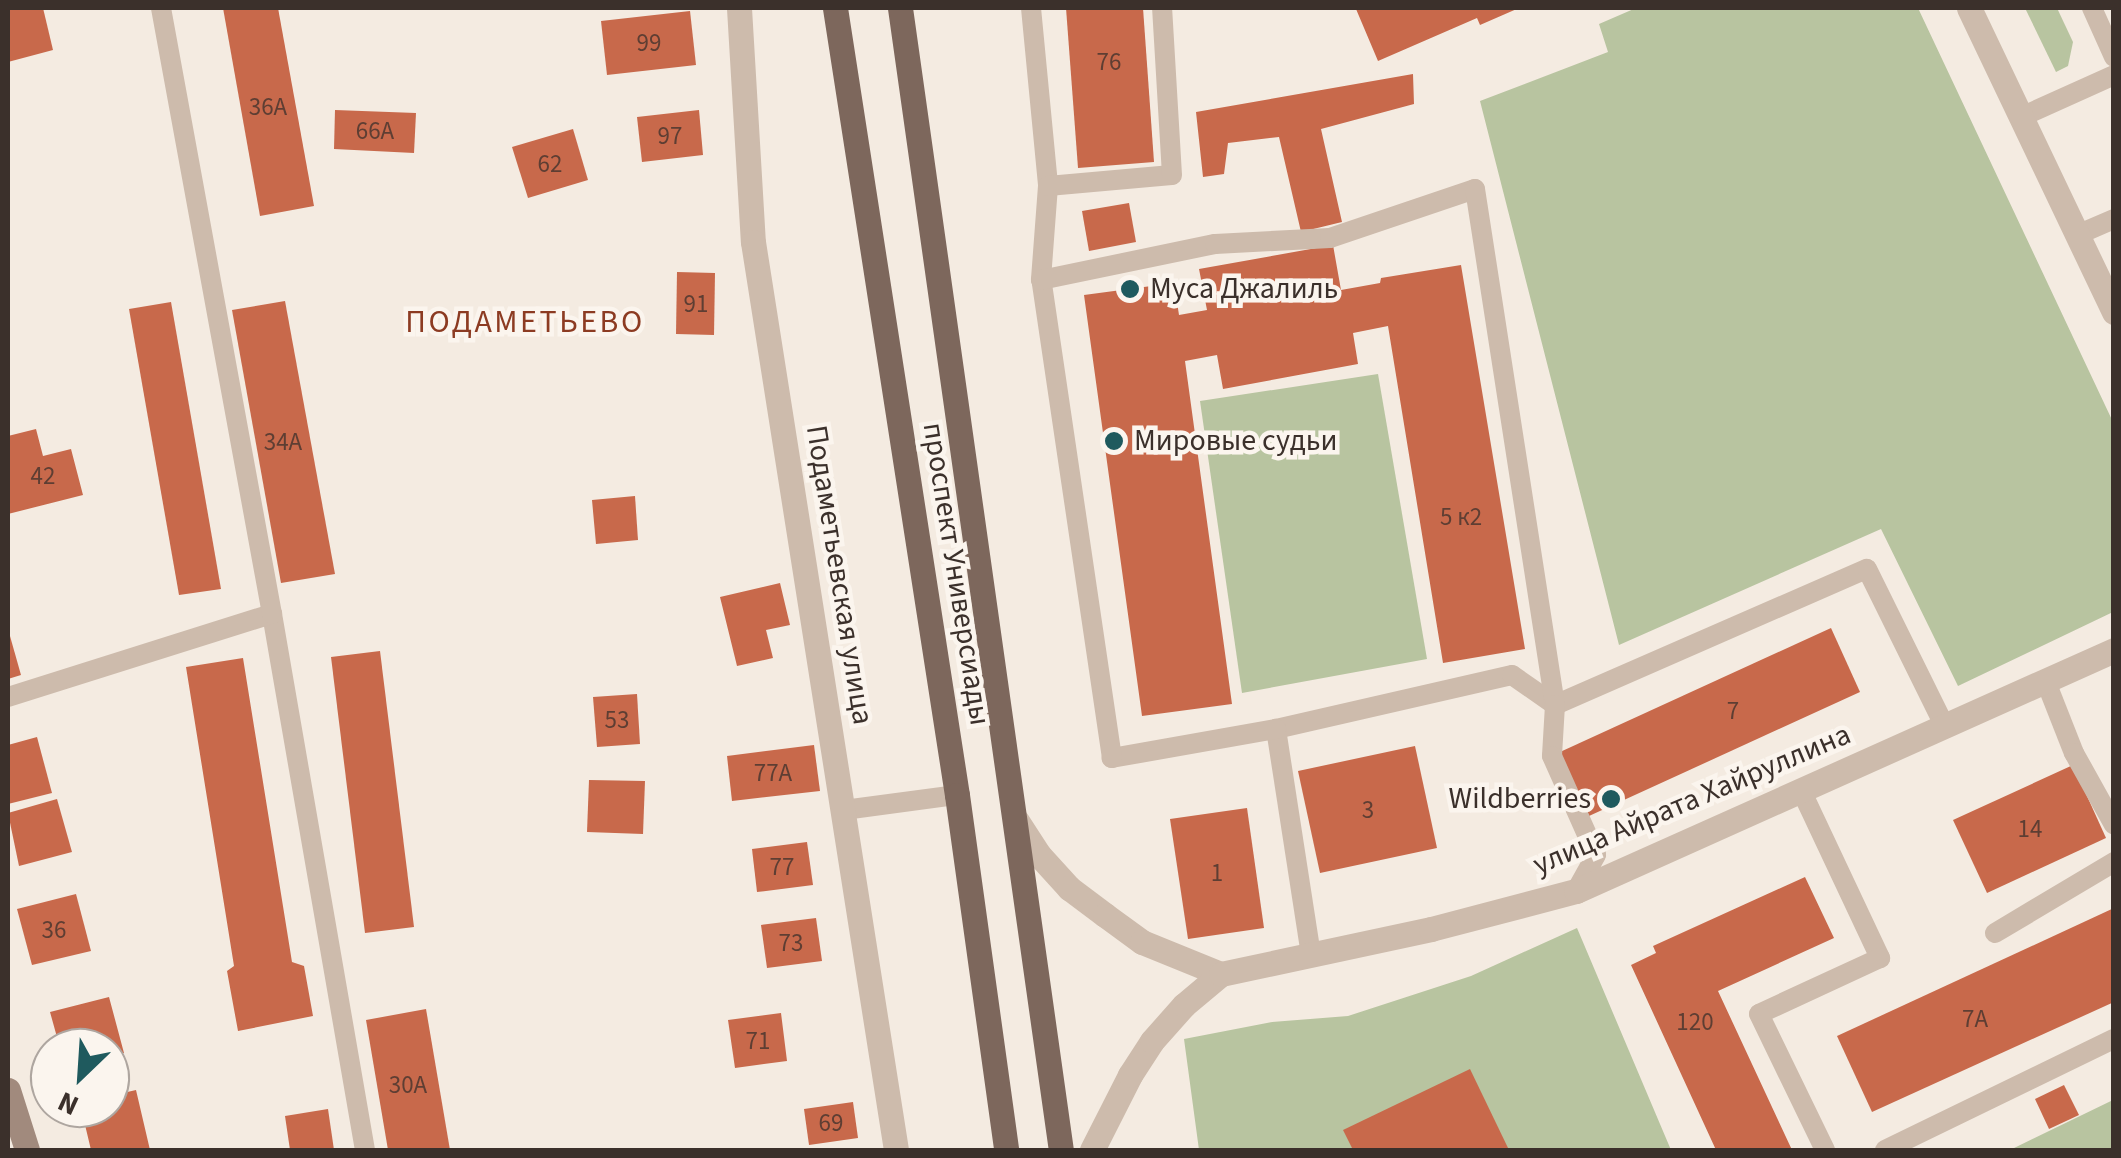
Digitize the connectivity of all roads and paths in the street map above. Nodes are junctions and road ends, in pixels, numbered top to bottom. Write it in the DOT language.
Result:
graph roads {
  1 [pos="160,8"];
  2 [pos="739,8"];
  3 [pos="835,8"];
  4 [pos="900,8"];
  5 [pos="1031,8"];
  6 [pos="1162,8"];
  7 [pos="1969,8"];
  8 [pos="2092,8"];
  9 [pos="2114,58"];
  10 [pos="2114,75"];
  11 [pos="2022,117"];
  12 [pos="1048,186"];
  13 [pos="2114,220"];
  14 [pos="2077,236"];
  15 [pos="1040,280"];
  16 [pos="2114,312"];
  17 [pos="272,614"];
  18 [pos="2114,650"];
  19 [pos="2046,682"];
  20 [pos="8,697"];
  21 [pos="1554,706"];
  22 [pos="1944,726"];
  23 [pos="1276,729"];
  24 [pos="1802,790"];
  25 [pos="958,794"];
  26 [pos="844,810"];
  27 [pos="1017,821"];
  28 [pos="2114,826"];
  29 [pos="2114,862"];
  30 [pos="1576,892"];
  31 [pos="1995,933"];
  32 [pos="1311,955"];
  33 [pos="1221,974"];
  34 [pos="2114,1039"];
  35 [pos="8,1090"];
  36 [pos="27,1150"];
  37 [pos="364,1150"];
  38 [pos="896,1150"];
  39 [pos="1006,1150"];
  40 [pos="1061,1150"];
  41 [pos="1092,1150"];
  42 [pos="1825,1150"];
  43 [pos="1885,1150"];
  1 -- 17 [label="lane"];
  2 -- 26 [label="street, Подаметьевская улица"];
  3 -- 25 [label="main road, проспект Универсиады"];
  4 -- 27 [label="main road, проспект Универсиады"];
  5 -- 12 [label="lane"];
  6 -- 12 [label="lane"];
  7 -- 11 [label="street"];
  8 -- 9 [label="lane"];
  10 -- 11 [label="lane"];
  11 -- 14 [label="street"];
  12 -- 15 [label="lane"];
  13 -- 14 [label="lane"];
  14 -- 16 [label="street"];
  15 -- 21 [label="lane"];
  15 -- 23 [label="lane"];
  17 -- 20 [label="lane"];
  17 -- 37 [label="lane"];
  18 -- 19 [label="street, улица Айрата Хайруллина"];
  19 -- 22 [label="street, улица Айрата Хайруллина"];
  19 -- 28 [label="lane"];
  21 -- 22 [label="lane"];
  21 -- 23 [label="lane"];
  21 -- 30 [label="lane"];
  22 -- 24 [label="street, улица Айрата Хайруллина"];
  23 -- 32 [label="lane"];
  24 -- 30 [label="street, улица Айрата Хайруллина"];
  24 -- 42 [label="lane"];
  25 -- 26 [label="lane"];
  25 -- 39 [label="main road, проспект Универсиады"];
  26 -- 38 [label="street, Подаметьевская улица"];
  27 -- 33 [label="street"];
  27 -- 40 [label="main road, проспект Универсиады"];
  29 -- 31 [label="lane"];
  30 -- 32 [label="street, улица Айрата Хайруллина"];
  32 -- 33 [label="street, улица Айрата Хайруллина"];
  33 -- 41 [label="street, улица Айрата Хайруллина"];
  34 -- 43 [label="lane"];
  35 -- 36 [label="street"];
}
